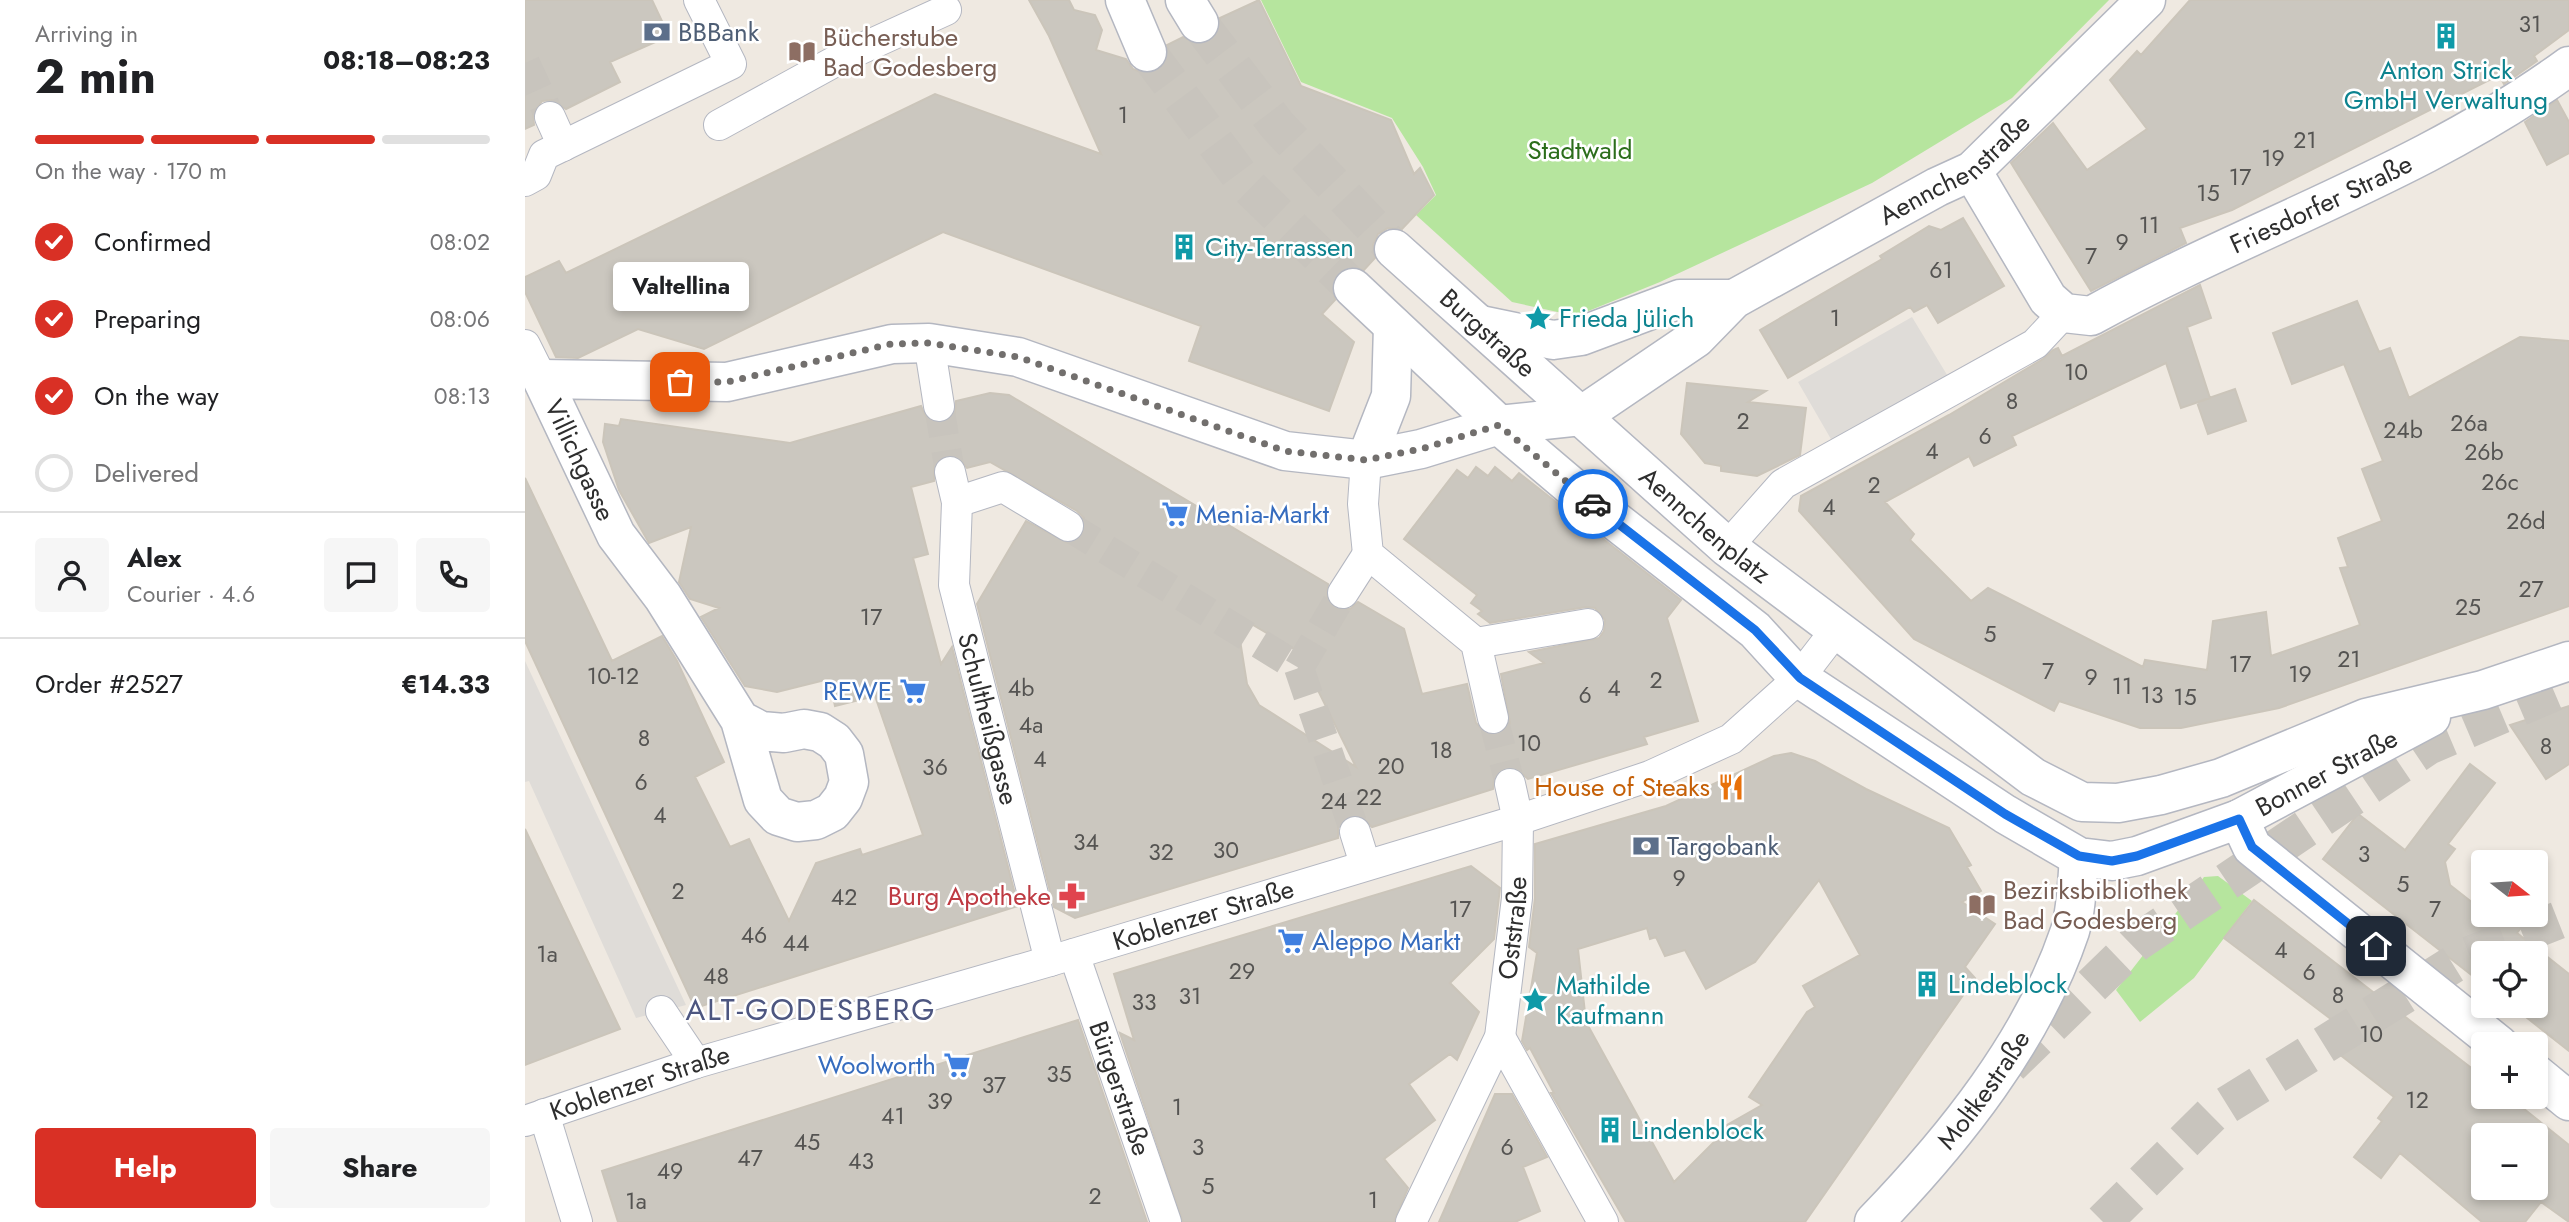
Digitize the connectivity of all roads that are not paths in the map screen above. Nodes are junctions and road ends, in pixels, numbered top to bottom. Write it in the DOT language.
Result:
graph roads {
  1 [pos="699,0"];
  2 [pos="1125,0"];
  3 [pos="2146,0"];
  4 [pos="946,9"];
  5 [pos="1147,52"];
  6 [pos="2569,66"];
  7 [pos="550,117"];
  8 [pos="719,125"];
  9 [pos="563,146"];
  10 [pos="1972,172"];
  11 [pos="525,181"];
  12 [pos="1394,248"];
  13 [pos="1353,288"];
  14 [pos="1734,299"];
  15 [pos="2064,313"];
  16 [pos="1481,325"];
  17 [pos="1393,326"];
  18 [pos="929,343"];
  19 [pos="525,345"];
  20 [pos="1518,360"];
  21 [pos="542,379"];
  22 [pos="939,406"];
  23 [pos="1581,416"];
  24 [pos="1499,425"];
  25 [pos="1366,460"];
  26 [pos="950,472"];
  27 [pos="957,502"];
  28 [pos="1068,526"];
  29 [pos="1727,547"];
  30 [pos="1368,554"];
  31 [pos="1343,593"];
  32 [pos="1588,624"];
  33 [pos="1836,630"];
  34 [pos="1476,643"];
  35 [pos="2569,661"];
  36 [pos="1800,678"];
  37 [pos="2483,690"];
  38 [pos="1493,718"];
  39 [pos="740,720"];
  40 [pos="1510,784"];
  41 [pos="2082,802"];
  42 [pos="2239,819"];
  43 [pos="1518,820"];
  44 [pos="1355,832"];
  45 [pos="2079,856"];
  46 [pos="1365,864"];
  47 [pos="1062,958"];
  48 [pos="661,1011"];
  49 [pos="2483,1032"];
  50 [pos="1500,1037"];
  51 [pos="696,1063"];
  52 [pos="2548,1084"];
  53 [pos="2569,1101"];
  54 [pos="534,1117"];
  55 [pos="577,1222"];
  56 [pos="1166,1222"];
  57 [pos="1412,1222"];
  58 [pos="1602,1222"];
  59 [pos="1874,1222"];
  1 -- 9 [label="street"];
  2 -- 5 [label="street"];
  3 -- 10 [label="street, Aennchenstraße"];
  4 -- 8 [label="street"];
  6 -- 15 [label="street, Friesdorfer Straße"];
  7 -- 9 [label="street"];
  9 -- 11 [label="street"];
  10 -- 14 [label="street, Aennchenstraße"];
  10 -- 15 [label="street"];
  12 -- 16 [label="street, Burgstraße"];
  13 -- 17 [label="street"];
  14 -- 16 [label="street, Aennchenstraße"];
  14 -- 23 [label="street, Aennchenstraße"];
  15 -- 29 [label="street"];
  16 -- 20 [label="street, Burgstraße"];
  17 -- 24 [label="street"];
  17 -- 25 [label="street"];
  18 -- 21 [label="street, Villichgasse"];
  18 -- 22 [label="street"];
  18 -- 25 [label="street, Villichgasse"];
  19 -- 21 [label="street"];
  20 -- 23 [label="street, Burgstraße"];
  20 -- 24 [label="street"];
  21 -- 39 [label="street, Villichgasse"];
  23 -- 24 [label="street, Villichgasse"];
  23 -- 29 [label="street, Aennchenplatz"];
  24 -- 25 [label="street, Villichgasse"];
  24 -- 36 [label="street, Aennchenplatz"];
  25 -- 30 [label="street"];
  26 -- 27 [label="street, Schultheißgasse"];
  27 -- 28 [label="street"];
  27 -- 47 [label="street, Schultheißgasse"];
  29 -- 33 [label="street, Aennchenplatz"];
  30 -- 31 [label="street"];
  30 -- 34 [label="street"];
  32 -- 34 [label="street"];
  33 -- 36 [label="street, Koblenzer Straße"];
  33 -- 41 [label="street, Bonner Straße"];
  34 -- 38 [label="street"];
  35 -- 37 [label="street, Bonner Straße"];
  36 -- 43 [label="street, Koblenzer Straße"];
  36 -- 45 [label="street, Bonner Straße"];
  37 -- 41 [label="street, Bonner Straße"];
  37 -- 42 [label="street, Bonner Straße"];
  40 -- 43 [label="street"];
  41 -- 45 [label="street, Moltkestraße"];
  42 -- 45 [label="street, Bonner Straße"];
  42 -- 49 [label="street"];
  43 -- 46 [label="street, Koblenzer Straße"];
  43 -- 50 [label="street, Oststraße"];
  44 -- 46 [label="street"];
  45 -- 59 [label="street, Moltkestraße"];
  46 -- 47 [label="street, Koblenzer Straße"];
  47 -- 51 [label="street, Koblenzer Straße"];
  47 -- 56 [label="street, Bürgerstraße"];
  48 -- 51 [label="street"];
  50 -- 57 [label="street, Oststraße"];
  50 -- 58 [label="street"];
  51 -- 54 [label="street, Koblenzer Straße"];
  52 -- 53 [label="street"];
  54 -- 55 [label="street"];
}
